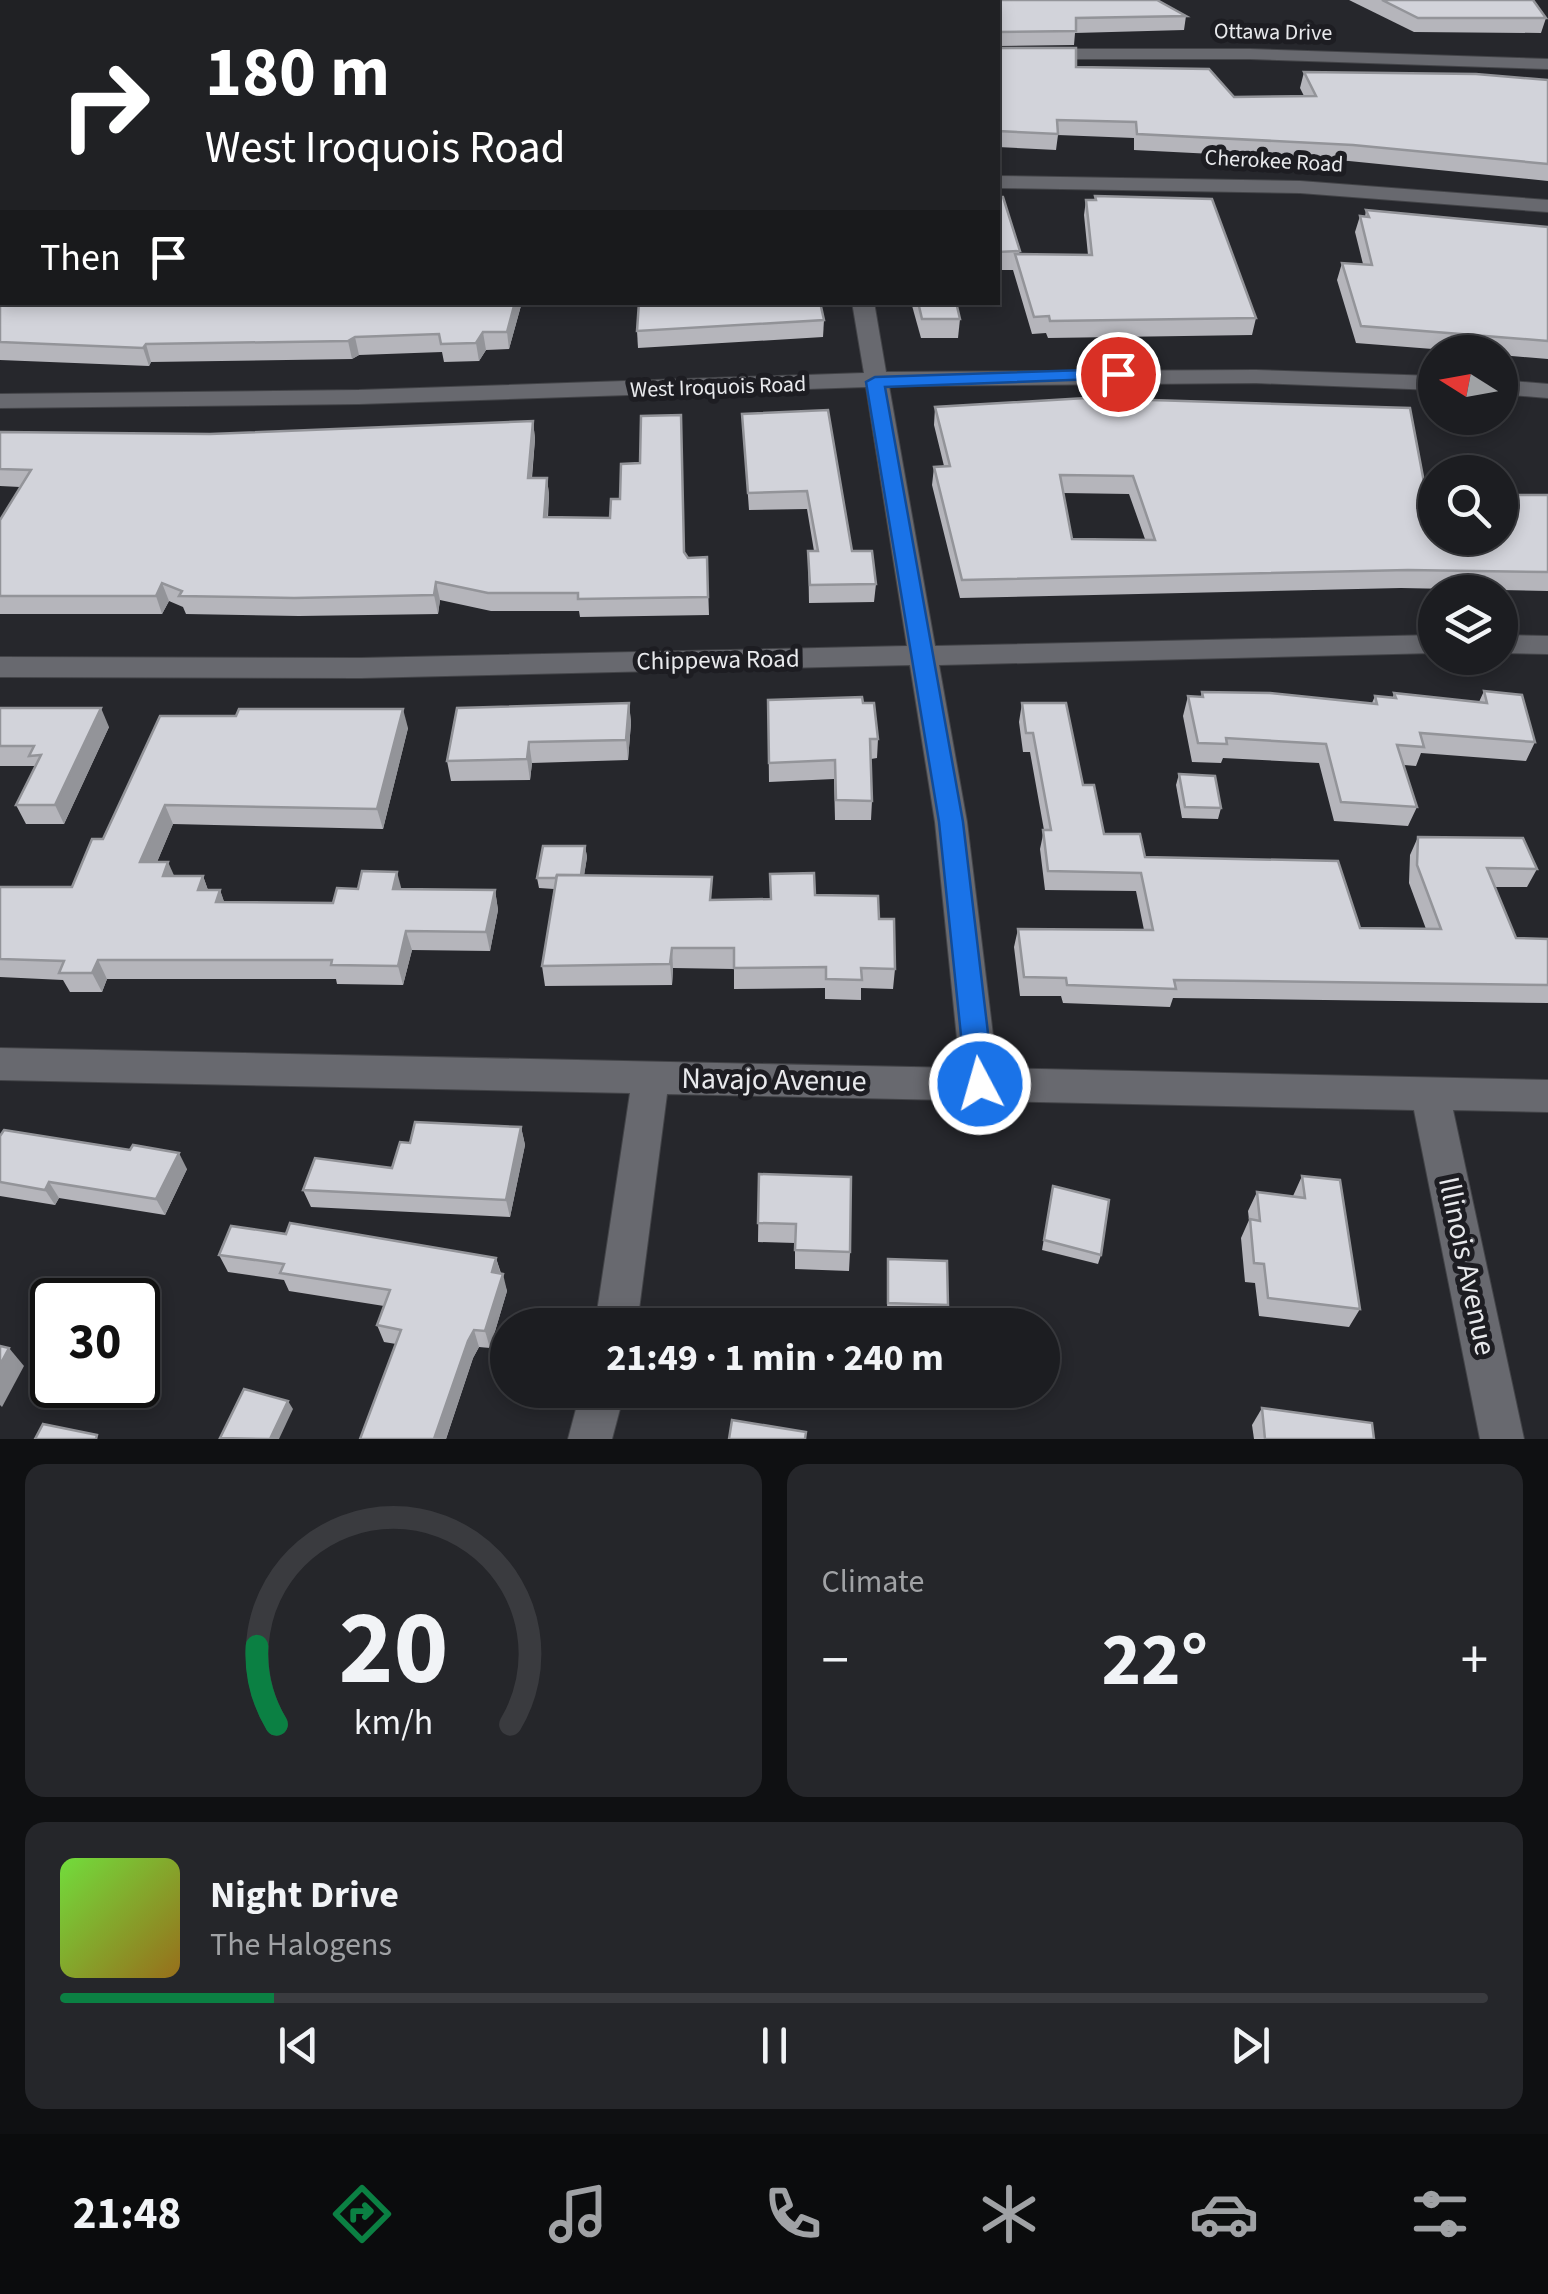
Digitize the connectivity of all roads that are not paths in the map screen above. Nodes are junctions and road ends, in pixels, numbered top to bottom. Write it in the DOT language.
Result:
graph roads {
  1 [pos="1000,54"];
  2 [pos="1548,64"];
  3 [pos="1000,182"];
  4 [pos="1548,206"];
  5 [pos="863,305"];
  6 [pos="875,382"];
  7 [pos="1418,382"];
  8 [pos="1518,388"];
  9 [pos="1548,391"];
  10 [pos="0,401"];
  11 [pos="1418,644"];
  12 [pos="1518,644"];
  13 [pos="1548,645"];
  14 [pos="922,655"];
  15 [pos="0,667"];
  16 [pos="0,1064"];
  17 [pos="652,1077"];
  18 [pos="980,1084"];
  19 [pos="1430,1093"];
  20 [pos="1548,1096"];
  21 [pos="618,1308"];
  22 [pos="598,1408"];
  23 [pos="590,1439"];
  24 [pos="1502,1439"];
  1 -- 2 [label="street, Ottawa Drive"];
  3 -- 4 [label="street, Cherokee Road"];
  5 -- 6 [label="street"];
  6 -- 7 [label="street, West Iroquois Road"];
  6 -- 10 [label="street, West Iroquois Road"];
  6 -- 14 [label="street"];
  8 -- 9 [label="street"];
  11 -- 14 [label="street, Chippewa Road"];
  12 -- 13 [label="street"];
  14 -- 15 [label="street, Chippewa Road"];
  14 -- 18 [label="street"];
  16 -- 17 [label="street, Navajo Avenue"];
  17 -- 18 [label="street, Navajo Avenue"];
  17 -- 21 [label="street"];
  18 -- 19 [label="street, Navajo Avenue"];
  19 -- 20 [label="street, Navajo Avenue"];
  19 -- 24 [label="street, Illinois Avenue"];
  22 -- 23 [label="street"];
}
